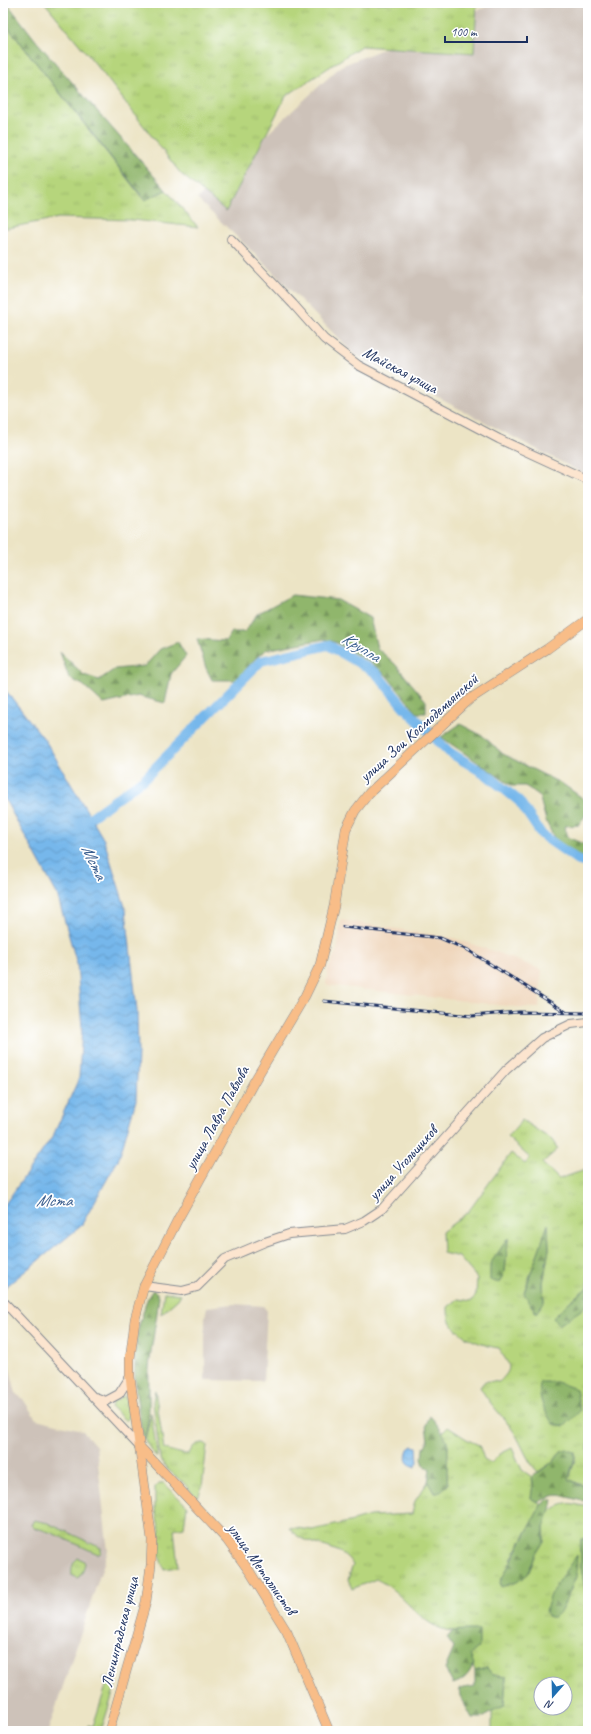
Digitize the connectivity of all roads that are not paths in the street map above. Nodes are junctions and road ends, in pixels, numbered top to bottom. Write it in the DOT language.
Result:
graph roads {
  1 [pos="231,239"];
  2 [pos="588,480"];
  3 [pos="588,619"];
  4 [pos="355,811"];
  5 [pos="588,1022"];
  6 [pos="144,1286"];
  7 [pos="3,1301"];
  8 [pos="130,1377"];
  9 [pos="93,1397"];
  10 [pos="138,1444"];
  11 [pos="109,1731"];
  12 [pos="329,1731"];
  1 -- 2 [label="street, Майская улица"];
  3 -- 4 [label="main road, улица Зои Космодемьянской"];
  4 -- 6 [label="main road, улица Лавра Павлова"];
  5 -- 6 [label="street, улица Угольщиков"];
  6 -- 8 [label="main road, улица Лавра Павлова"];
  7 -- 9 [label="street"];
  8 -- 9 [label="street"];
  8 -- 10 [label="main road, улица Лавра Павлова"];
  9 -- 10 [label="street"];
  10 -- 11 [label="main road, Ленинградская улица"];
  10 -- 12 [label="main road, улица Металлистов"];
}
